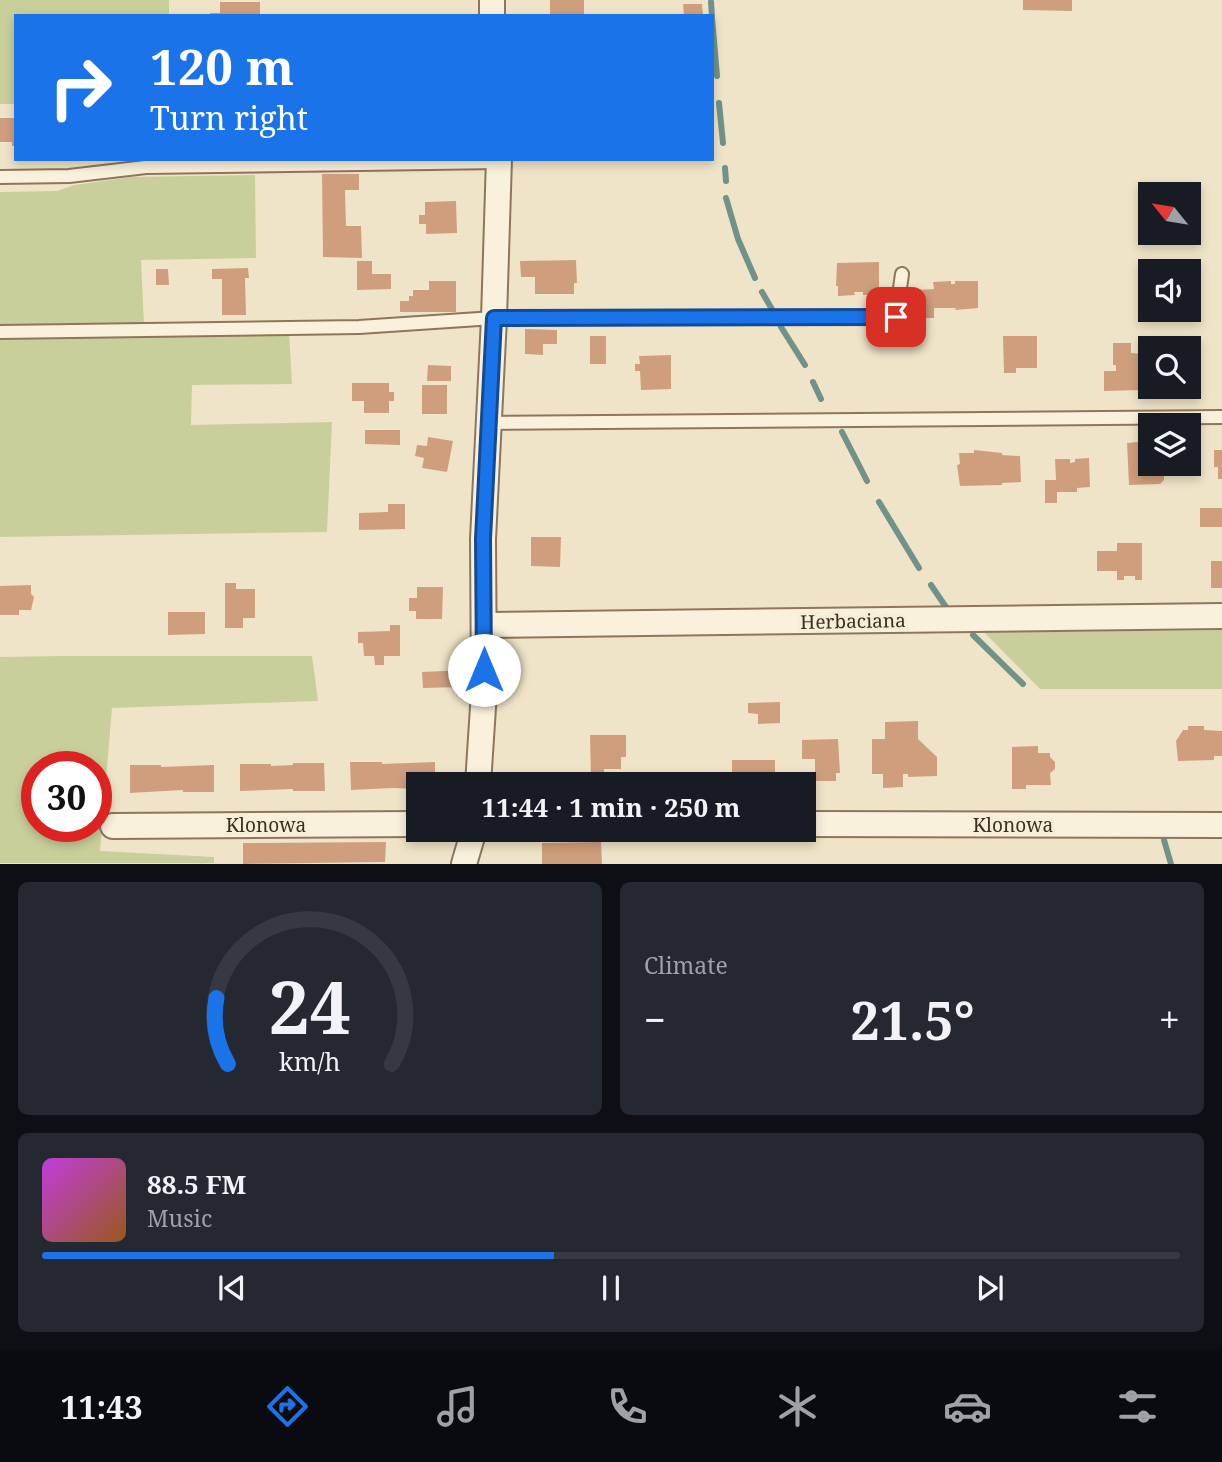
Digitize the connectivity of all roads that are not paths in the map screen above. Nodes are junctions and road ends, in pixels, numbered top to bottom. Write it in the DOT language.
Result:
graph roads {
  1 [pos="499,161"];
  2 [pos="0,177"];
  3 [pos="902,274"];
  4 [pos="494,318"];
  5 [pos="0,332"];
  6 [pos="1222,417"];
  7 [pos="489,423"];
  8 [pos="1222,617"];
  9 [pos="484,625"];
  10 [pos="479,772"];
  11 [pos="406,824"];
  12 [pos="816,824"];
  13 [pos="1222,825"];
  14 [pos="113,826"];
  15 [pos="470,842"];
  16 [pos="464,863"];
  1 -- 2 [label="lane"];
  1 -- 4 [label="street"];
  3 -- 4 [label="lane"];
  4 -- 5 [label="lane"];
  4 -- 7 [label="street"];
  6 -- 7 [label="lane"];
  7 -- 9 [label="street"];
  8 -- 9 [label="street, Herbaciana"];
  9 -- 10 [label="street"];
  11 -- 14 [label="street, Klonowa"];
  12 -- 13 [label="street, Klonowa"];
  15 -- 16 [label="street"];
}
